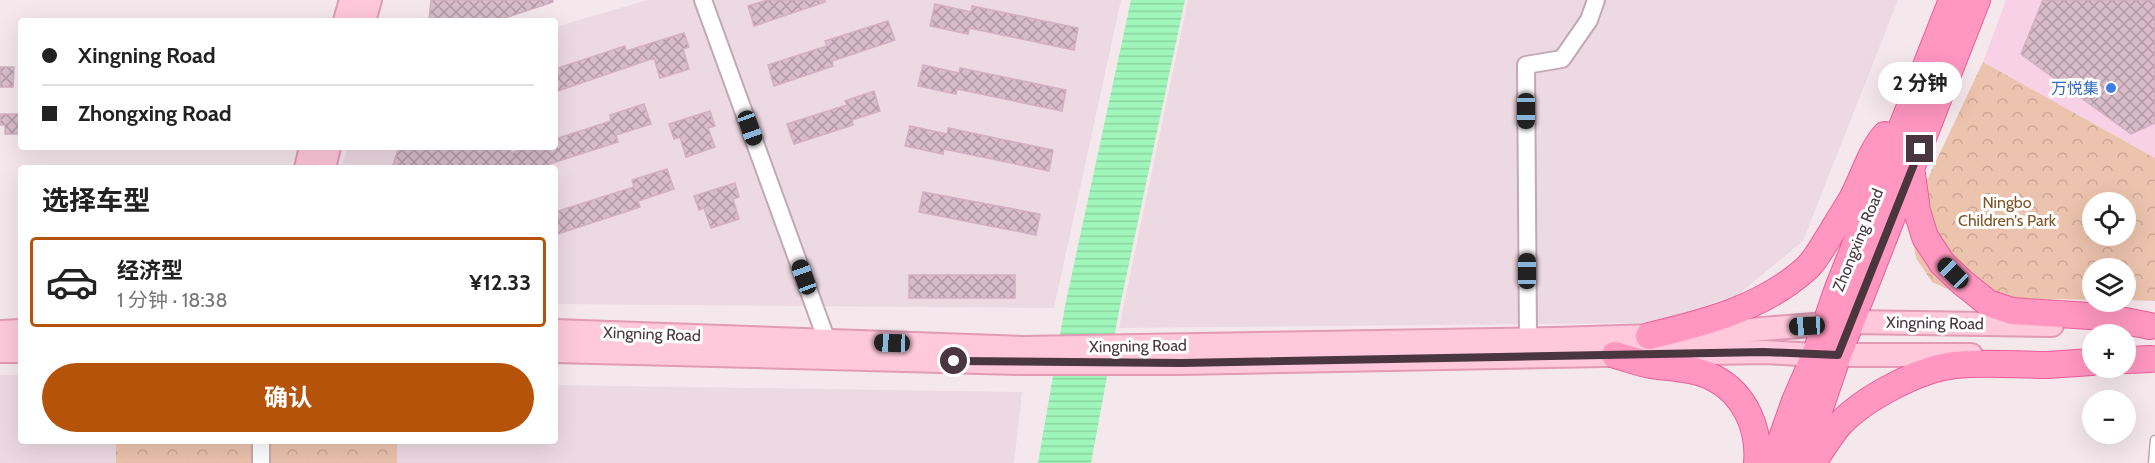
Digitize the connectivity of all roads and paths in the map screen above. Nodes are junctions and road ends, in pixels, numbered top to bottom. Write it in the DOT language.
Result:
graph roads {
  1 [pos="351,0"];
  2 [pos="370,0"];
  3 [pos="703,0"];
  4 [pos="1596,0"];
  5 [pos="1952,0"];
  6 [pos="1977,0"];
  7 [pos="346,18"];
  8 [pos="365,18"];
  9 [pos="1906,118"];
  10 [pos="310,150"];
  11 [pos="328,150"];
  12 [pos="307,165"];
  13 [pos="325,165"];
  14 [pos="1912,171"];
  15 [pos="1942,263"];
  16 [pos="1807,268"];
  17 [pos="1851,322"];
  18 [pos="1825,325"];
  19 [pos="2153,326"];
  20 [pos="558,331"];
  21 [pos="0,332"];
  22 [pos="18,332"];
  23 [pos="1649,336"];
  24 [pos="1528,339"];
  25 [pos="827,341"];
  26 [pos="0,351"];
  27 [pos="18,351"];
  28 [pos="558,351"];
  29 [pos="1182,354"];
  30 [pos="1615,355"];
  31 [pos="1826,355"];
  32 [pos="1023,356"];
  33 [pos="2136,359"];
  34 [pos="2153,359"];
  35 [pos="2082,360"];
  36 [pos="2082,360"];
  37 [pos="2155,440"];
  38 [pos="261,444"];
  39 [pos="261,463"];
  40 [pos="1757,463"];
  41 [pos="1773,463"];
  42 [pos="1796,463"];
  43 [pos="1813,463"];
  44 [pos="2153,463"];
  1 -- 7 [label="main road"];
  2 -- 8 [label="main road"];
  3 -- 25 [label="street"];
  4 -- 24 [label="street"];
  5 -- 9 [label="main road, Zhongxing Road"];
  6 -- 14 [label="main road, Zhongxing Road"];
  9 -- 16 [label="main road, Zhongxing Road"];
  9 -- 18 [label="main road, Zhongxing Road"];
  10 -- 12 [label="main road"];
  11 -- 13 [label="main road"];
  14 -- 15 [label="main road, Zhongxing Road"];
  14 -- 17 [label="main road, Zhongxing Road"];
  15 -- 19 [label="main road, Xingning Road"];
  16 -- 23 [label="main road, Xingning Road"];
  17 -- 18 [label="main road, Xingning Road"];
  17 -- 19 [label="main road, Xingning Road"];
  17 -- 31 [label="main road, Zhongxing Road"];
  18 -- 23 [label="main road, Xingning Road"];
  18 -- 31 [label="main road, Zhongxing Road"];
  20 -- 25 [label="main road, Xingning Road"];
  21 -- 22 [label="main road"];
  23 -- 24 [label="main road, Xingning Road"];
  24 -- 29 [label="main road, Xingning Road"];
  25 -- 32 [label="main road, Xingning Road"];
  26 -- 27 [label="main road"];
  28 -- 32 [label="main road, Xingning Road"];
  29 -- 30 [label="main road, Xingning Road"];
  29 -- 32 [label="main road, Xingning Road"];
  30 -- 31 [label="main road, Xingning Road"];
  30 -- 40 [label="main road, Xingning Road"];
  31 -- 35 [label="main road, Xingning Road"];
  31 -- 41 [label="main road, Zhongxing Road"];
  31 -- 42 [label="main road, Zhongxing Road"];
  33 -- 34 [label="main road"];
  36 -- 43 [label="main road, Xingning Road"];
  37 -- 44 [label="lane"];
  38 -- 39 [label="street"];
}
